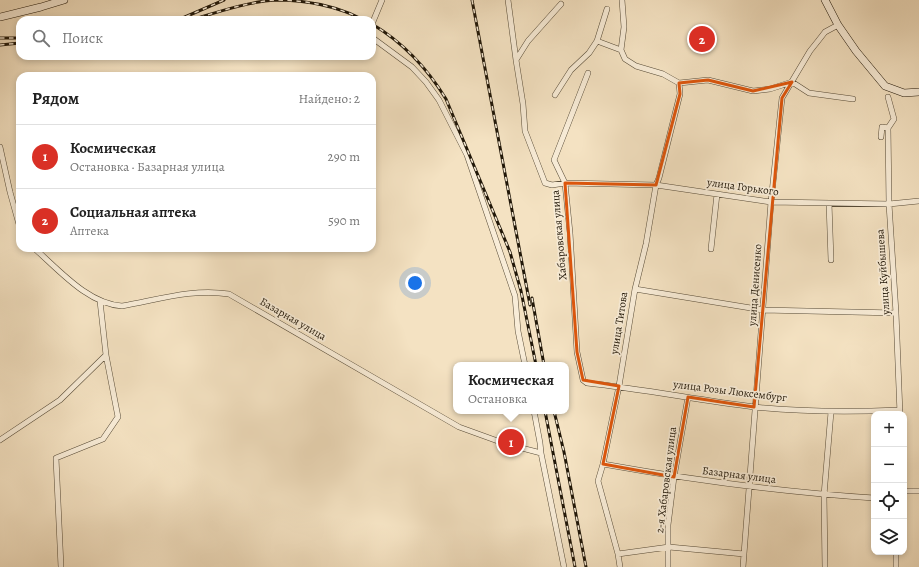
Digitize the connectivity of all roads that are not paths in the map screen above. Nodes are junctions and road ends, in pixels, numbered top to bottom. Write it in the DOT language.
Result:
graph roads {
  1 [pos="64,0"];
  2 [pos="382,0"];
  3 [pos="508,0"];
  4 [pos="622,0"];
  5 [pos="825,0"];
  6 [pos="561,4"];
  7 [pos="607,9"];
  8 [pos="375,16"];
  9 [pos="0,17"];
  10 [pos="838,25"];
  11 [pos="376,40"];
  12 [pos="597,41"];
  13 [pos="621,50"];
  14 [pos="516,60"];
  15 [pos="588,72"];
  16 [pos="792,82"];
  17 [pos="679,83"];
  18 [pos="919,92"];
  19 [pos="555,95"];
  20 [pos="888,97"];
  21 [pos="853,99"];
  22 [pos="888,128"];
  23 [pos="881,137"];
  24 [pos="0,147"];
  25 [pos="564,184"];
  26 [pos="656,185"];
  27 [pos="717,194"];
  28 [pos="919,201"];
  29 [pos="771,202"];
  30 [pos="829,203"];
  31 [pos="889,204"];
  32 [pos="16,214"];
  33 [pos="712,249"];
  34 [pos="39,252"];
  35 [pos="831,260"];
  36 [pos="635,289"];
  37 [pos="100,301"];
  38 [pos="763,310"];
  39 [pos="896,313"];
  40 [pos="106,355"];
  41 [pos="524,362"];
  42 [pos="584,380"];
  43 [pos="619,386"];
  44 [pos="688,397"];
  45 [pos="754,407"];
  46 [pos="900,411"];
  47 [pos="831,412"];
  48 [pos="871,412"];
  49 [pos="535,414"];
  50 [pos="0,440"];
  51 [pos="541,453"];
  52 [pos="603,464"];
  53 [pos="674,477"];
  54 [pos="750,486"];
  55 [pos="907,491"];
  56 [pos="919,491"];
  57 [pos="824,495"];
  58 [pos="871,498"];
  59 [pos="669,547"];
  60 [pos="618,554"];
  61 [pos="744,554"];
  62 [pos="896,555"];
  63 [pos="61,567"];
  64 [pos="564,567"];
  65 [pos="620,567"];
  66 [pos="668,567"];
  67 [pos="743,567"];
  68 [pos="825,567"];
  69 [pos="896,567"];
  1 -- 9 [label="street"];
  2 -- 8 [label="street"];
  3 -- 14 [label="street"];
  4 -- 13 [label="street"];
  5 -- 10 [label="street"];
  6 -- 14 [label="street"];
  7 -- 12 [label="street"];
  10 -- 16 [label="street, улица Денисенко"];
  10 -- 18 [label="street"];
  11 -- 41 [label="street"];
  12 -- 13 [label="street"];
  12 -- 19 [label="street"];
  13 -- 17 [label="street"];
  14 -- 25 [label="street, улица Горького"];
  15 -- 25 [label="street, Хабаровская улица"];
  16 -- 17 [label="street"];
  16 -- 21 [label="street"];
  16 -- 29 [label="street, улица Денисенко"];
  17 -- 26 [label="street, улица Титова"];
  20 -- 22 [label="street, улица Куйбышева"];
  22 -- 23 [label="street, улица Куйбышева"];
  22 -- 31 [label="street, улица Куйбышева"];
  24 -- 32 [label="street"];
  25 -- 26 [label="street, улица Горького"];
  25 -- 42 [label="street, Хабаровская улица"];
  26 -- 27 [label="street, улица Горького"];
  26 -- 36 [label="street, улица Титова"];
  27 -- 29 [label="street, улица Горького"];
  27 -- 33 [label="street"];
  28 -- 31 [label="street, улица Горького"];
  29 -- 30 [label="street, улица Горького"];
  29 -- 38 [label="street, улица Денисенко"];
  30 -- 31 [label="street, улица Горького"];
  30 -- 35 [label="street"];
  31 -- 39 [label="street, улица Куйбышева"];
  34 -- 37 [label="street, Базарная улица"];
  36 -- 38 [label="street"];
  36 -- 43 [label="street, улица Титова"];
  37 -- 40 [label="street"];
  37 -- 51 [label="street, Базарная улица"];
  38 -- 39 [label="street"];
  38 -- 45 [label="street, улица Денисенко"];
  39 -- 46 [label="street, улица Куйбышева"];
  40 -- 50 [label="street"];
  40 -- 63 [label="street"];
  42 -- 43 [label="street, улица Розы Люксембург"];
  43 -- 44 [label="street, улица Розы Люксембург"];
  43 -- 52 [label="street, улица Титова"];
  44 -- 45 [label="street, улица Розы Люксембург"];
  44 -- 53 [label="street, 2-я Хабаровская улица"];
  45 -- 47 [label="street, улица Розы Люксембург"];
  45 -- 54 [label="street, улица Денисенко"];
  47 -- 48 [label="street, улица Розы Люксембург"];
  47 -- 57 [label="street"];
  49 -- 51 [label="street"];
  51 -- 64 [label="street"];
  52 -- 53 [label="street, Базарная улица"];
  52 -- 60 [label="street, улица Титова"];
  53 -- 54 [label="street, Базарная улица"];
  53 -- 59 [label="street, 2-я Хабаровская улица"];
  54 -- 57 [label="street, Базарная улица"];
  54 -- 61 [label="street, улица Денисенко"];
  55 -- 56 [label="street"];
  57 -- 58 [label="street, Базарная улица"];
  57 -- 68 [label="street"];
  59 -- 60 [label="street"];
  59 -- 61 [label="street"];
  59 -- 66 [label="street, 2-я Хабаровская улица"];
  60 -- 65 [label="street, улица Титова"];
  61 -- 67 [label="street, улица Денисенко"];
  62 -- 69 [label="street"];
}
